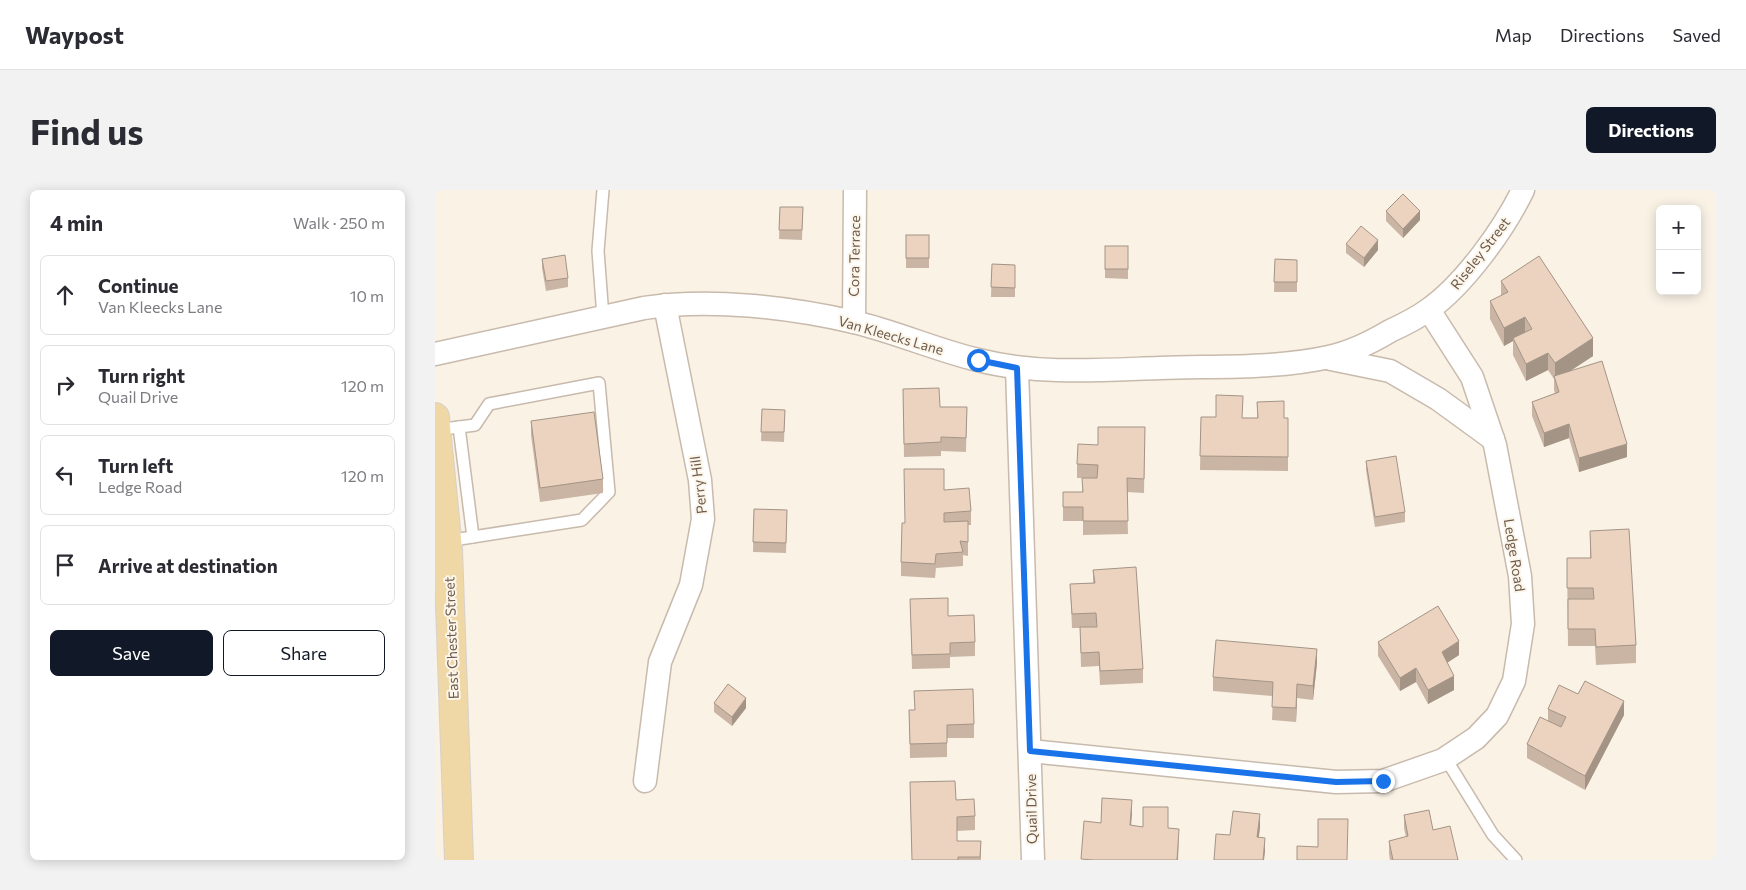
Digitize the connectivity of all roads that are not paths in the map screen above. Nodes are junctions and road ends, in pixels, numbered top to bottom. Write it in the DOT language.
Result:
graph roads {
  1 [pos="603,190"];
  2 [pos="855,190"];
  3 [pos="1523,190"];
  4 [pos="665,305"];
  5 [pos="1429,310"];
  6 [pos="603,317"];
  7 [pos="854,322"];
  8 [pos="435,354"];
  9 [pos="1327,358"];
  10 [pos="1017,368"];
  11 [pos="443,425"];
  12 [pos="1493,439"];
  13 [pos="460,539"];
  14 [pos="1030,751"];
  15 [pos="1446,759"];
  16 [pos="645,781"];
  17 [pos="459,860"];
  18 [pos="1033,860"];
  19 [pos="1516,860"];
  1 -- 6 [label="lane"];
  2 -- 7 [label="street, Cora Terrace"];
  3 -- 5 [label="street, Riseley Street"];
  4 -- 6 [label="street, Van Kleecks Lane"];
  4 -- 7 [label="street, Van Kleecks Lane"];
  4 -- 16 [label="street, Perry Hill"];
  5 -- 9 [label="street, Van Kleecks Lane"];
  5 -- 12 [label="street, Ledge Road"];
  6 -- 8 [label="street, Van Kleecks Lane"];
  7 -- 10 [label="street, Van Kleecks Lane"];
  9 -- 10 [label="street, Van Kleecks Lane"];
  9 -- 12 [label="street"];
  10 -- 14 [label="street, Quail Drive"];
  11 -- 13 [label="main road, East Chester Street"];
  11 -- 13 [label="lane"];
  12 -- 15 [label="street, Ledge Road"];
  13 -- 17 [label="main road, East Chester Street"];
  14 -- 15 [label="street, Ledge Road"];
  14 -- 18 [label="street, Quail Drive"];
  15 -- 19 [label="lane"];
}
